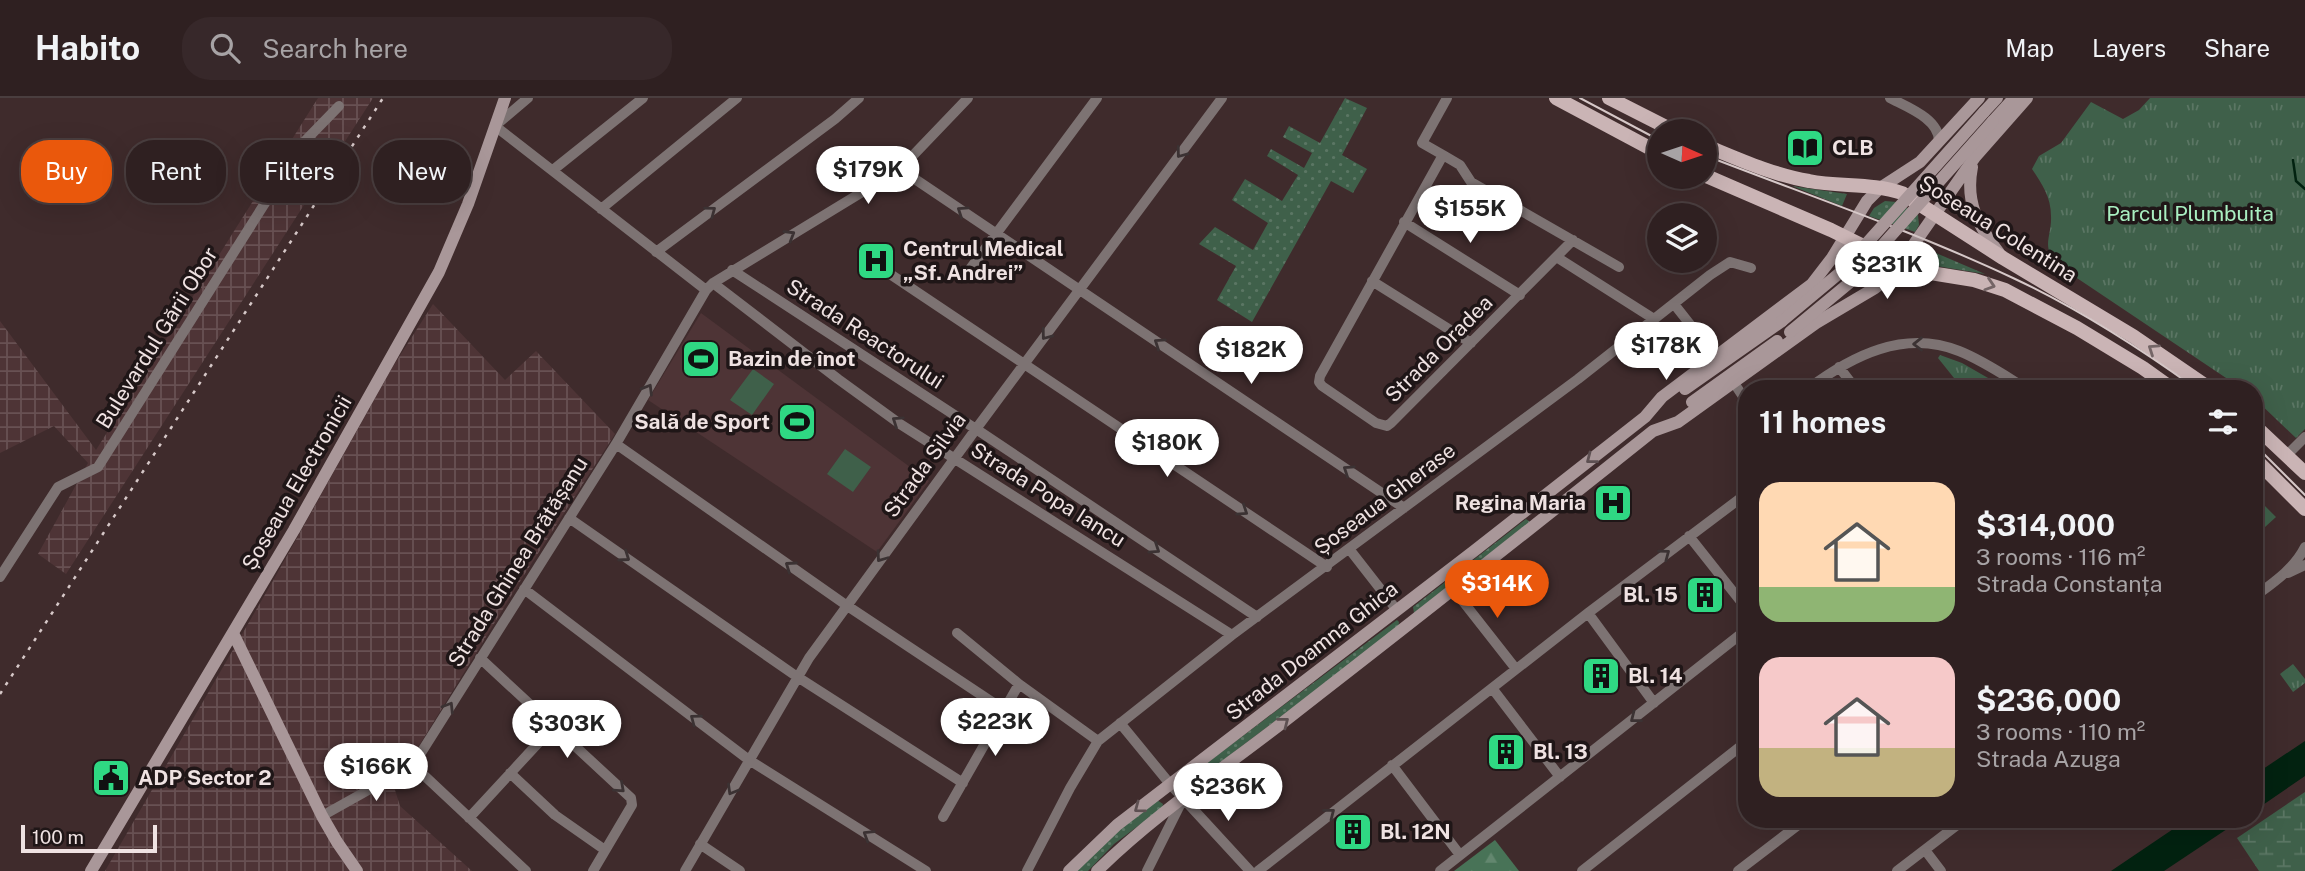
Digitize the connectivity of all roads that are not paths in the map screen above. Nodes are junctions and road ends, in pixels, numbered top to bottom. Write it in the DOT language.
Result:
graph roads {
  1 [pos="505,98"];
  2 [pos="528,98"];
  3 [pos="643,98"];
  4 [pos="737,98"];
  5 [pos="859,98"];
  6 [pos="968,98"];
  7 [pos="1097,98"];
  8 [pos="1222,98"];
  9 [pos="1447,98"];
  10 [pos="1556,98"];
  11 [pos="1609,98"];
  12 [pos="1890,98"];
  13 [pos="1979,98"];
  14 [pos="1997,98"];
  15 [pos="2014,98"];
  16 [pos="2027,98"];
  17 [pos="339,106"];
  18 [pos="1988,116"];
  19 [pos="1650,119"];
  20 [pos="495,126"];
  21 [pos="1939,142"];
  22 [pos="1647,147"];
  23 [pos="1717,150"];
  24 [pos="1443,155"];
  25 [pos="1975,157"];
  26 [pos="900,169"];
  27 [pos="553,170"];
  28 [pos="1717,181"];
  29 [pos="1880,188"];
  30 [pos="601,209"];
  31 [pos="1936,215"];
  32 [pos="1404,222"];
  33 [pos="996,234"];
  34 [pos="1844,236"];
  35 [pos="1573,240"];
  36 [pos="656,252"];
  37 [pos="1558,258"];
  38 [pos="2003,258"];
  39 [pos="1900,264"];
  40 [pos="1619,267"];
  41 [pos="1751,268"];
  42 [pos="970,269"];
  43 [pos="732,270"];
  44 [pos="890,274"];
  45 [pos="1373,281"];
  46 [pos="709,286"];
  47 [pos="1080,290"];
  48 [pos="1520,295"];
  49 [pos="1674,304"];
  50 [pos="1654,319"];
  51 [pos="1471,343"];
  52 [pos="1715,356"];
  53 [pos="1023,365"];
  54 [pos="1839,367"];
  55 [pos="1738,380"];
  56 [pos="1738,380"];
  57 [pos="1820,380"];
  58 [pos="1849,380"];
  59 [pos="2011,380"];
  60 [pos="2160,380"];
  61 [pos="2198,380"];
  62 [pos="1734,383"];
  63 [pos="1738,389"];
  64 [pos="1645,417"];
  65 [pos="976,429"];
  66 [pos="1653,431"];
  67 [pos="2263,433"];
  68 [pos="2305,436"];
  69 [pos="615,444"];
  70 [pos="2287,455"];
  71 [pos="954,458"];
  72 [pos="2263,467"];
  73 [pos="2305,473"];
  74 [pos="1738,500"];
  75 [pos="1404,508"];
  76 [pos="2305,509"];
  77 [pos="569,518"];
  78 [pos="1689,536"];
  79 [pos="2305,547"];
  80 [pos="1350,550"];
  81 [pos="2305,565"];
  82 [pos="1327,567"];
  83 [pos="2281,576"];
  84 [pos="0,577"];
  85 [pos="524,589"];
  86 [pos="1454,590"];
  87 [pos="2263,590"];
  88 [pos="1738,598"];
  89 [pos="846,605"];
  90 [pos="1396,609"];
  91 [pos="1588,613"];
  92 [pos="1257,617"];
  93 [pos="233,633"];
  94 [pos="957,633"];
  95 [pos="1232,635"];
  96 [pos="1738,636"];
  97 [pos="480,658"];
  98 [pos="1516,669"];
  99 [pos="796,676"];
  100 [pos="1019,684"];
  101 [pos="1492,688"];
  102 [pos="1654,703"];
  103 [pos="1004,710"];
  104 [pos="1120,723"];
  105 [pos="552,727"];
  106 [pos="1098,741"];
  107 [pos="1738,748"];
  108 [pos="749,760"];
  109 [pos="412,764"];
  110 [pos="1392,765"];
  111 [pos="510,773"];
  112 [pos="1560,777"];
  113 [pos="962,783"];
  114 [pos="1170,784"];
  115 [pos="1184,798"];
  116 [pos="323,816"];
  117 [pos="943,817"];
  118 [pos="469,818"];
  119 [pos="1794,828"];
  120 [pos="1953,828"];
  121 [pos="700,844"];
  122 [pos="605,850"];
  123 [pos="1925,850"];
  124 [pos="1460,855"];
  125 [pos="91,871"];
  126 [pos="357,871"];
  127 [pos="526,871"];
  128 [pos="593,871"];
  129 [pos="685,871"];
  130 [pos="740,871"];
  131 [pos="926,871"];
  132 [pos="1027,871"];
  133 [pos="1069,871"];
  134 [pos="1097,871"];
  135 [pos="1147,871"];
  136 [pos="1250,871"];
  137 [pos="1258,871"];
  138 [pos="1440,871"];
  139 [pos="1582,871"];
  140 [pos="1738,871"];
  141 [pos="1897,871"];
  142 [pos="1941,871"];
  1 -- 20 [label="main road, Șoseaua Electronicii"];
  2 -- 20 [label="street"];
  3 -- 27 [label="street"];
  4 -- 30 [label="street"];
  36 -- 5 [label="street, one-way"];
  6 -- 26 [label="street"];
  7 -- 33 [label="street"];
  8 -- 47 [label="street, Strada Silvia, one-way"];
  9 -- 24 [label="street"];
  10 -- 22 [label="main road"];
  11 -- 19 [label="main road"];
  12 -- 21 [label="street"];
  13 -- 21 [label="main road, Strada Doamna Ghica"];
  14 -- 18 [label="main road"];
  15 -- 18 [label="main road"];
  16 -- 25 [label="main road, Strada Doamna Ghica"];
  17 -- 84 [label="street, Bulevardul Gării Obor"];
  18 -- 64 [label="main road, bridge"];
  18 -- 66 [label="main road, bridge"];
  20 -- 27 [label="street, Strada Popa Iancu"];
  20 -- 93 [label="main road, Șoseaua Electronicii"];
  21 -- 29 [label="main road, Strada Doamna Ghica"];
  23 -- 29 [label="main road, Șoseaua Colentina"];
  24 -- 32 [label="street, Strada Oradea"];
  24 -- 35 [label="street"];
  25 -- 31 [label="main road, Strada Doamna Ghica"];
  25 -- 38 [label="main road"];
  33 -- 26 [label="street, one-way"];
  43 -- 26 [label="street, one-way"];
  27 -- 30 [label="street, Strada Popa Iancu"];
  28 -- 34 [label="main road, Șoseaua Colentina"];
  29 -- 31 [label="main road, Șoseaua Colentina"];
  29 -- 34 [label="main road, Strada Doamna Ghica"];
  30 -- 36 [label="street, Strada Popa Iancu"];
  31 -- 38 [label="main road, Șoseaua Colentina"];
  31 -- 39 [label="main road, Strada Doamna Ghica"];
  32 -- 45 [label="street, Strada Oradea"];
  32 -- 48 [label="street"];
  33 -- 42 [label="street"];
  33 -- 47 [label="street"];
  34 -- 39 [label="main road, Șoseaua Colentina"];
  34 -- 52 [label="main road, Strada Doamna Ghica"];
  35 -- 37 [label="street, Strada Oradea"];
  35 -- 40 [label="street"];
  36 -- 46 [label="street, Strada Popa Iancu"];
  37 -- 48 [label="street, Strada Oradea"];
  37 -- 50 [label="street"];
  61 -- 38 [label="main road, Șoseaua Colentina, one-way"];
  39 -- 56 [label="main road, Strada Doamna Ghica"];
  39 -- 60 [label="main road, Șoseaua Colentina, one-way"];
  41 -- 49 [label="street, Șoseaua Gherase"];
  43 -- 46 [label="street"];
  43 -- 65 [label="street, Strada Reactorului"];
  44 -- 53 [label="street"];
  45 -- 51 [label="street"];
  45 -- 51 [label="street, Strada Oradea"];
  69 -- 46 [label="street, Strada Ghinea Brătășanu, one-way"];
  71 -- 46 [label="street, Strada Popa Iancu, one-way"];
  47 -- 53 [label="street, Strada Silvia, one-way"];
  75 -- 47 [label="street, one-way"];
  48 -- 51 [label="street, Strada Oradea"];
  49 -- 50 [label="street, Șoseaua Gherase"];
  49 -- 52 [label="street"];
  50 -- 75 [label="street, Șoseaua Gherase"];
  52 -- 64 [label="main road, Strada Doamna Ghica"];
  53 -- 65 [label="street, Strada Silvia"];
  53 -- 82 [label="street, one-way"];
  54 -- 57 [label="street"];
  54 -- 58 [label="street"];
  59 -- 54 [label="street, one-way"];
  55 -- 62 [label="main road, Strada Doamna Ghica"];
  62 -- 63 [label="street"];
  62 -- 66 [label="main road, Strada Doamna Ghica"];
  64 -- 90 [label="main road, Strada Doamna Ghica, one-way"];
  65 -- 71 [label="street, Strada Silvia"];
  65 -- 92 [label="street, Strada Reactorului, one-way"];
  66 -- 86 [label="main road, Strada Doamna Ghica"];
  67 -- 70 [label="main road"];
  68 -- 70 [label="street"];
  69 -- 77 [label="street, Strada Ghinea Brătășanu"];
  89 -- 69 [label="street, one-way"];
  70 -- 73 [label="main road"];
  71 -- 89 [label="street, Strada Silvia, one-way"];
  71 -- 95 [label="street, Strada Popa Iancu"];
  72 -- 76 [label="main road"];
  74 -- 78 [label="street"];
  75 -- 80 [label="street, Șoseaua Gherase"];
  77 -- 85 [label="street, Strada Ghinea Brătășanu"];
  77 -- 99 [label="street, one-way"];
  78 -- 88 [label="street"];
  91 -- 78 [label="street, one-way"];
  79 -- 83 [label="street"];
  80 -- 82 [label="street, Șoseaua Gherase"];
  80 -- 90 [label="street"];
  81 -- 83 [label="street"];
  82 -- 92 [label="street, Șoseaua Gherase"];
  83 -- 87 [label="street"];
  85 -- 97 [label="street, Strada Ghinea Brătășanu"];
  108 -- 85 [label="street, one-way"];
  86 -- 98 [label="street"];
  115 -- 86 [label="main road, Strada Doamna Ghica, one-way"];
  89 -- 99 [label="street, Strada Silvia"];
  89 -- 103 [label="street"];
  90 -- 114 [label="main road, Strada Doamna Ghica"];
  91 -- 98 [label="street"];
  91 -- 102 [label="street"];
  92 -- 95 [label="street, Șoseaua Gherase"];
  93 -- 116 [label="main road"];
  93 -- 125 [label="main road, Șoseaua Electronicii"];
  94 -- 100 [label="street"];
  95 -- 104 [label="street, Șoseaua Gherase"];
  96 -- 102 [label="street"];
  97 -- 105 [label="street"];
  109 -- 97 [label="street, Strada Ghinea Brătășanu, one-way"];
  98 -- 101 [label="street"];
  99 -- 108 [label="street, Strada Silvia"];
  99 -- 113 [label="street"];
  100 -- 103 [label="street"];
  100 -- 106 [label="street"];
  101 -- 110 [label="street"];
  101 -- 112 [label="street"];
  102 -- 112 [label="street, one-way"];
  103 -- 113 [label="street"];
  104 -- 106 [label="street, Șoseaua Gherase"];
  104 -- 114 [label="street"];
  105 -- 111 [label="street"];
  105 -- 122 [label="street, one-way"];
  106 -- 132 [label="street, Șoseaua Gherase"];
  107 -- 139 [label="street"];
  108 -- 121 [label="street, Strada Silvia, one-way"];
  131 -- 108 [label="street, one-way"];
  109 -- 116 [label="street, Strada Ghinea Brătășanu"];
  109 -- 118 [label="street"];
  110 -- 124 [label="street"];
  137 -- 110 [label="street, one-way"];
  111 -- 118 [label="street"];
  111 -- 122 [label="street"];
  112 -- 124 [label="street"];
  113 -- 117 [label="street"];
  114 -- 115 [label="street"];
  114 -- 133 [label="main road, Strada Doamna Ghica, one-way"];
  115 -- 134 [label="main road, Strada Doamna Ghica"];
  115 -- 135 [label="street"];
  115 -- 136 [label="street"];
  116 -- 126 [label="main road"];
  118 -- 127 [label="street"];
  119 -- 140 [label="street"];
  120 -- 123 [label="street"];
  121 -- 129 [label="street, Strada Silvia"];
  121 -- 130 [label="street"];
  122 -- 128 [label="street"];
  123 -- 141 [label="street"];
  123 -- 142 [label="street"];
  124 -- 138 [label="street"];
}
